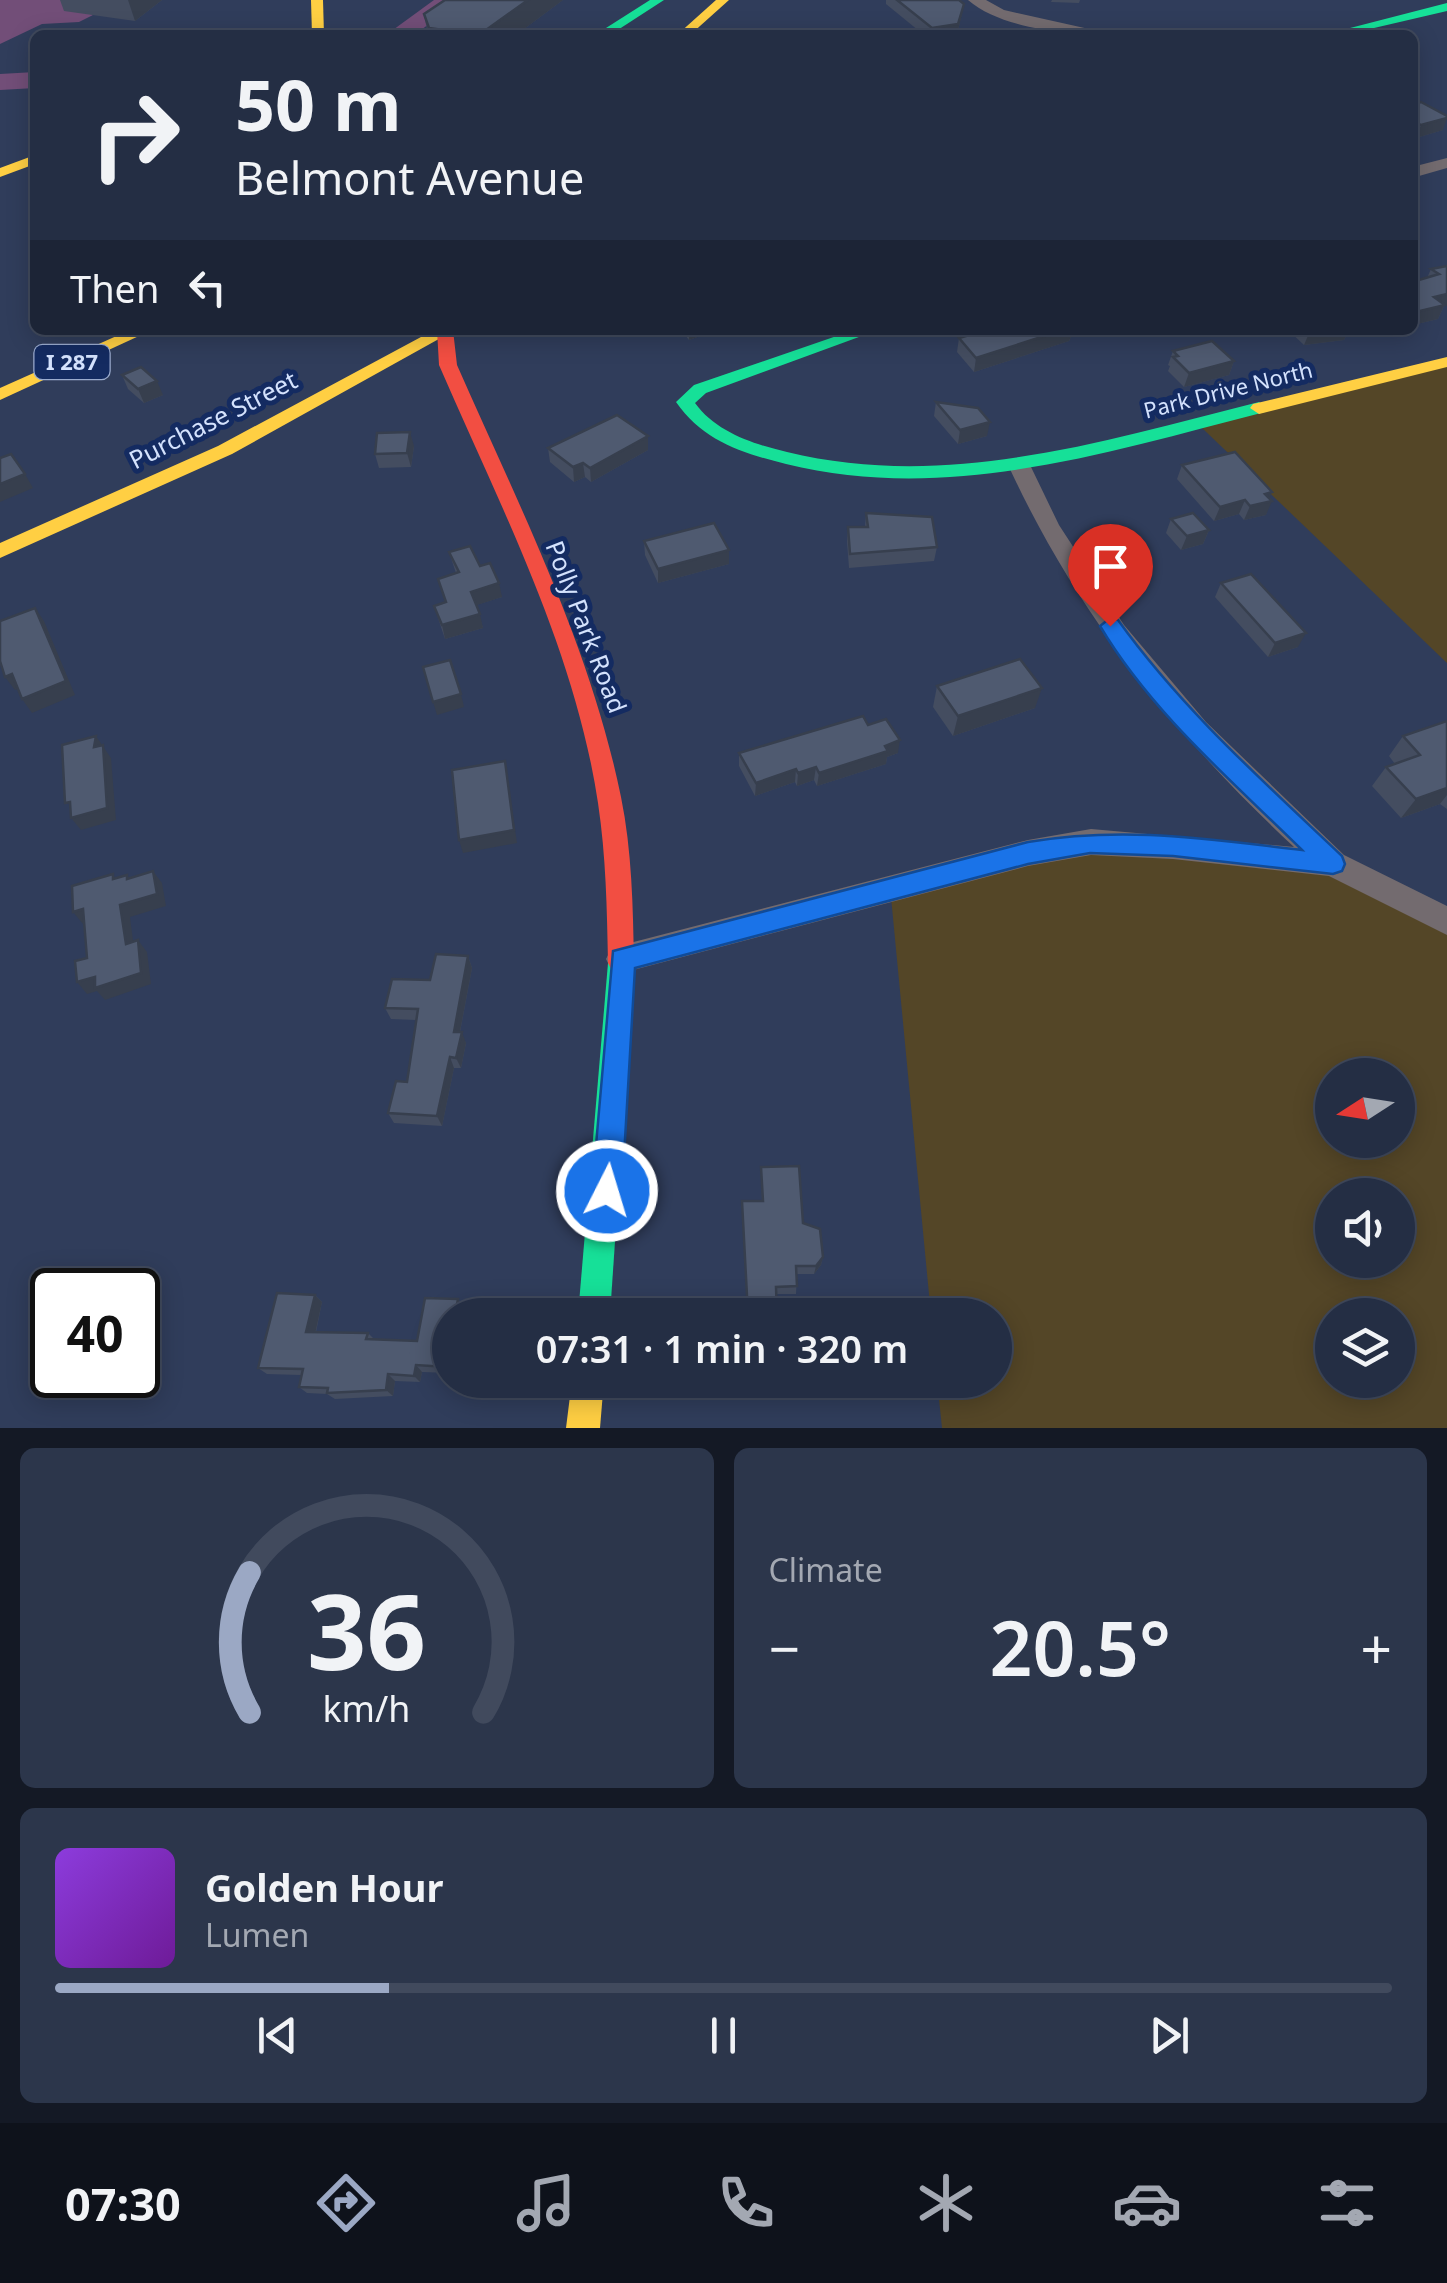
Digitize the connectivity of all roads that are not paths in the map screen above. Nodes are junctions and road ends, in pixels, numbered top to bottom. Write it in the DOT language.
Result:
graph roads {
  1 [pos="723,0"];
  2 [pos="975,0"];
  3 [pos="315,1"];
  4 [pos="668,3"];
  5 [pos="1447,6"];
  6 [pos="318,30"];
  7 [pos="612,30"];
  8 [pos="648,30"];
  9 [pos="689,30"];
  10 [pos="1083,30"];
  11 [pos="1349,30"];
  12 [pos="30,162"];
  13 [pos="1447,163"];
  14 [pos="1418,171"];
  15 [pos="0,174"];
  16 [pos="133,335"];
  17 [pos="437,335"];
  18 [pos="446,335"];
  19 [pos="855,335"];
  20 [pos="1447,362"];
  21 [pos="0,395"];
  22 [pos="1020,466"];
  23 [pos="0,551"];
  24 [pos="1333,864"];
  25 [pos="1447,921"];
  26 [pos="622,959"];
  27 [pos="596,1298"];
  28 [pos="586,1398"];
  29 [pos="582,1428"];
  1 -- 9 [label="main road"];
  2 -- 10 [label="street"];
  3 -- 6 [label="main road"];
  4 -- 7 [label="main road"];
  4 -- 8 [label="main road"];
  5 -- 11 [label="main road"];
  12 -- 15 [label="main road"];
  13 -- 14 [label="street"];
  16 -- 21 [label="main road, I 287"];
  17 -- 23 [label="main road, Purchase Street"];
  18 -- 26 [label="main road, Polly Park Road"];
  19 -- 22 [label="main road, Park Drive North"];
  20 -- 22 [label="main road, Park Drive North"];
  22 -- 24 [label="street"];
  24 -- 25 [label="street"];
  24 -- 26 [label="street"];
  26 -- 27 [label="main road, Polly Park Road"];
  28 -- 29 [label="main road"];
}
